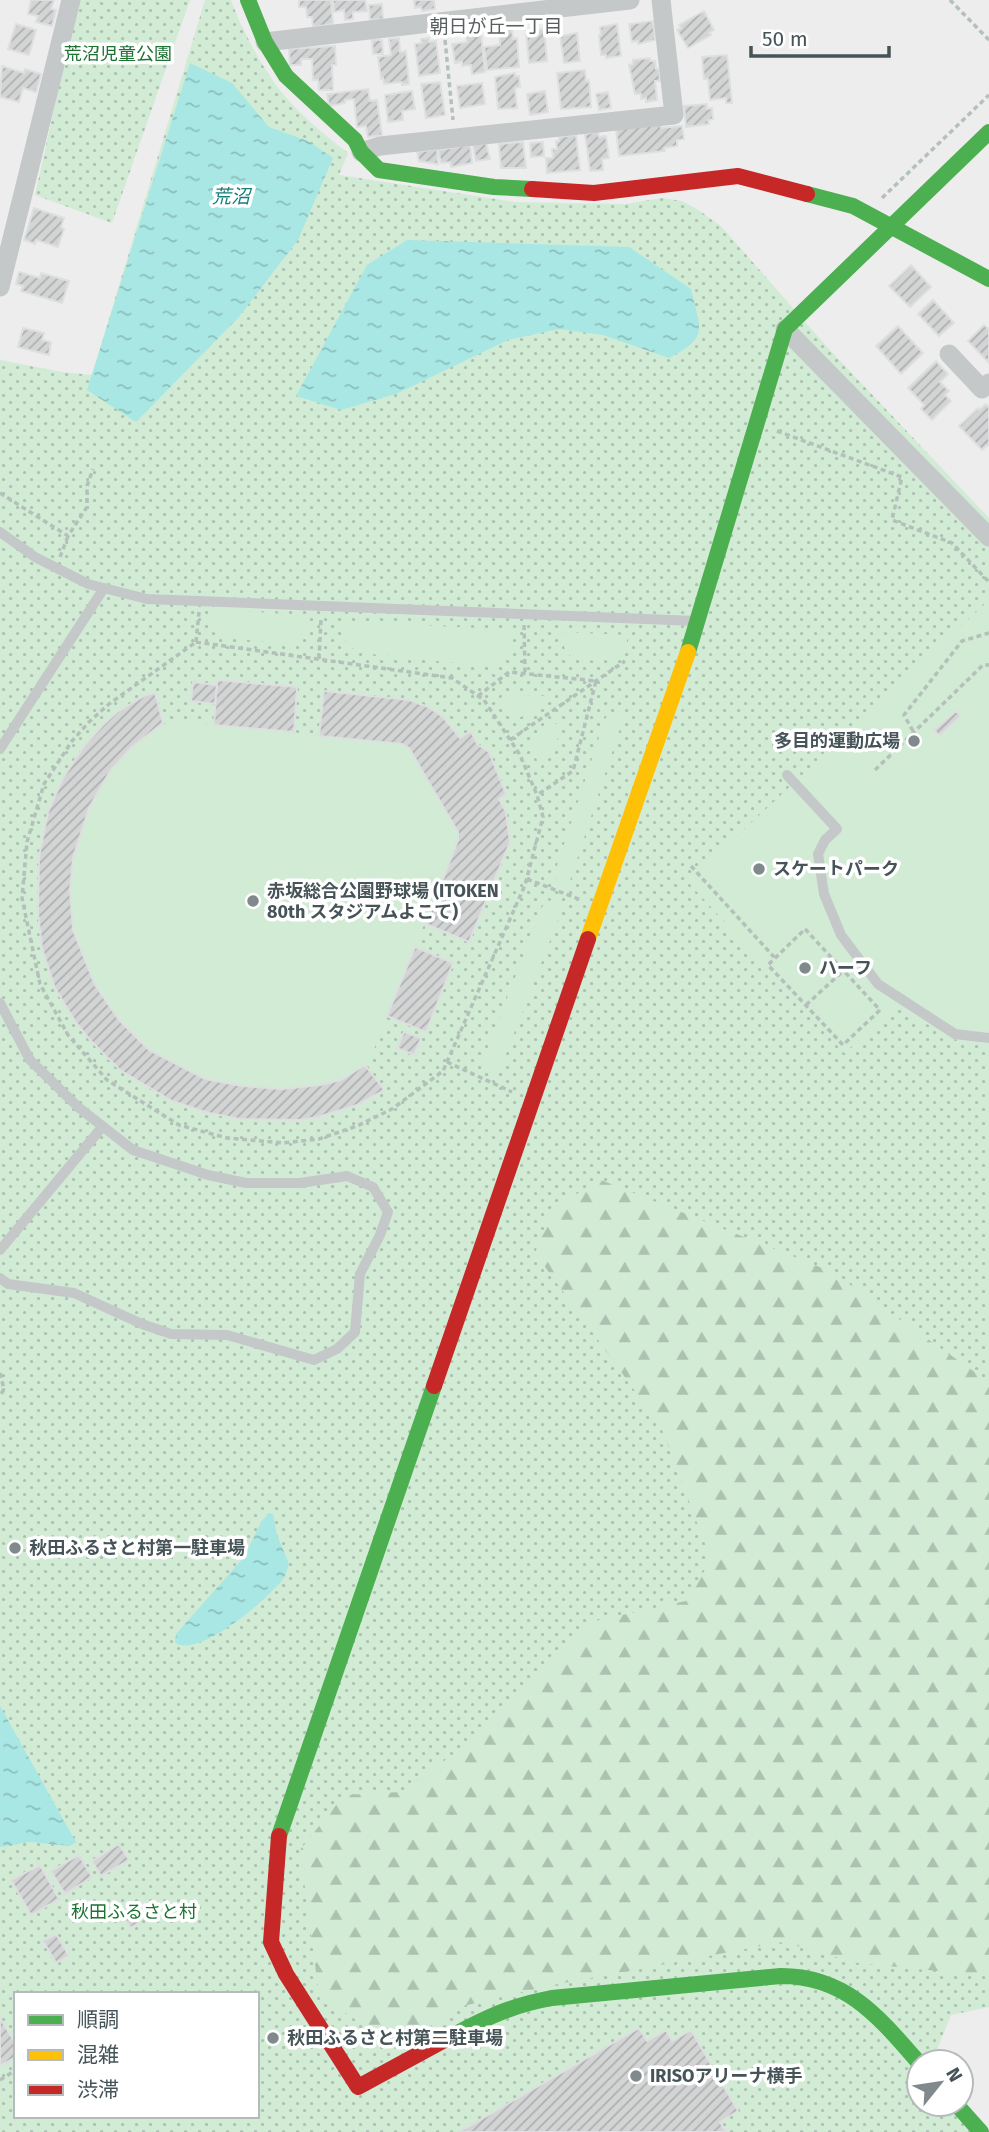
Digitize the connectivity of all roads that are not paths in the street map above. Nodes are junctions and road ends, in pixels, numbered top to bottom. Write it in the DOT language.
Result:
graph roads {
  1 [pos="71,0"];
  2 [pos="248,0"];
  3 [pos="630,0"];
  4 [pos="661,0"];
  5 [pos="265,42"];
  6 [pos="989,132"];
  7 [pos="361,152"];
  8 [pos="7,223"];
  9 [pos="890,228"];
  10 [pos="989,279"];
  11 [pos="0,286"];
  12 [pos="785,329"];
  13 [pos="949,354"];
  14 [pos="989,383"];
  15 [pos="0,532"];
  16 [pos="989,537"];
  17 [pos="104,588"];
  18 [pos="698,621"];
  19 [pos="0,749"];
  20 [pos="787,775"];
  21 [pos="0,1003"];
  22 [pos="989,1038"];
  23 [pos="103,1126"];
  24 [pos="0,1250"];
  25 [pos="0,1278"];
  26 [pos="906,2048"];
  27 [pos="968,2118"];
  28 [pos="981,2132"];
  1 -- 8 [label="street"];
  2 -- 5 [label="street"];
  3 -- 5 [label="street"];
  4 -- 7 [label="street"];
  5 -- 7 [label="street"];
  6 -- 9 [label="street"];
  7 -- 9 [label="street"];
  8 -- 11 [label="street"];
  9 -- 10 [label="street"];
  9 -- 12 [label="street"];
  12 -- 16 [label="street"];
  12 -- 18 [label="street"];
  13 -- 14 [label="street"];
  15 -- 17 [label="lane"];
  17 -- 18 [label="lane"];
  17 -- 19 [label="lane"];
  18 -- 26 [label="street"];
  20 -- 22 [label="lane"];
  21 -- 23 [label="lane"];
  23 -- 24 [label="lane"];
  23 -- 25 [label="lane"];
  27 -- 28 [label="street"];
}
